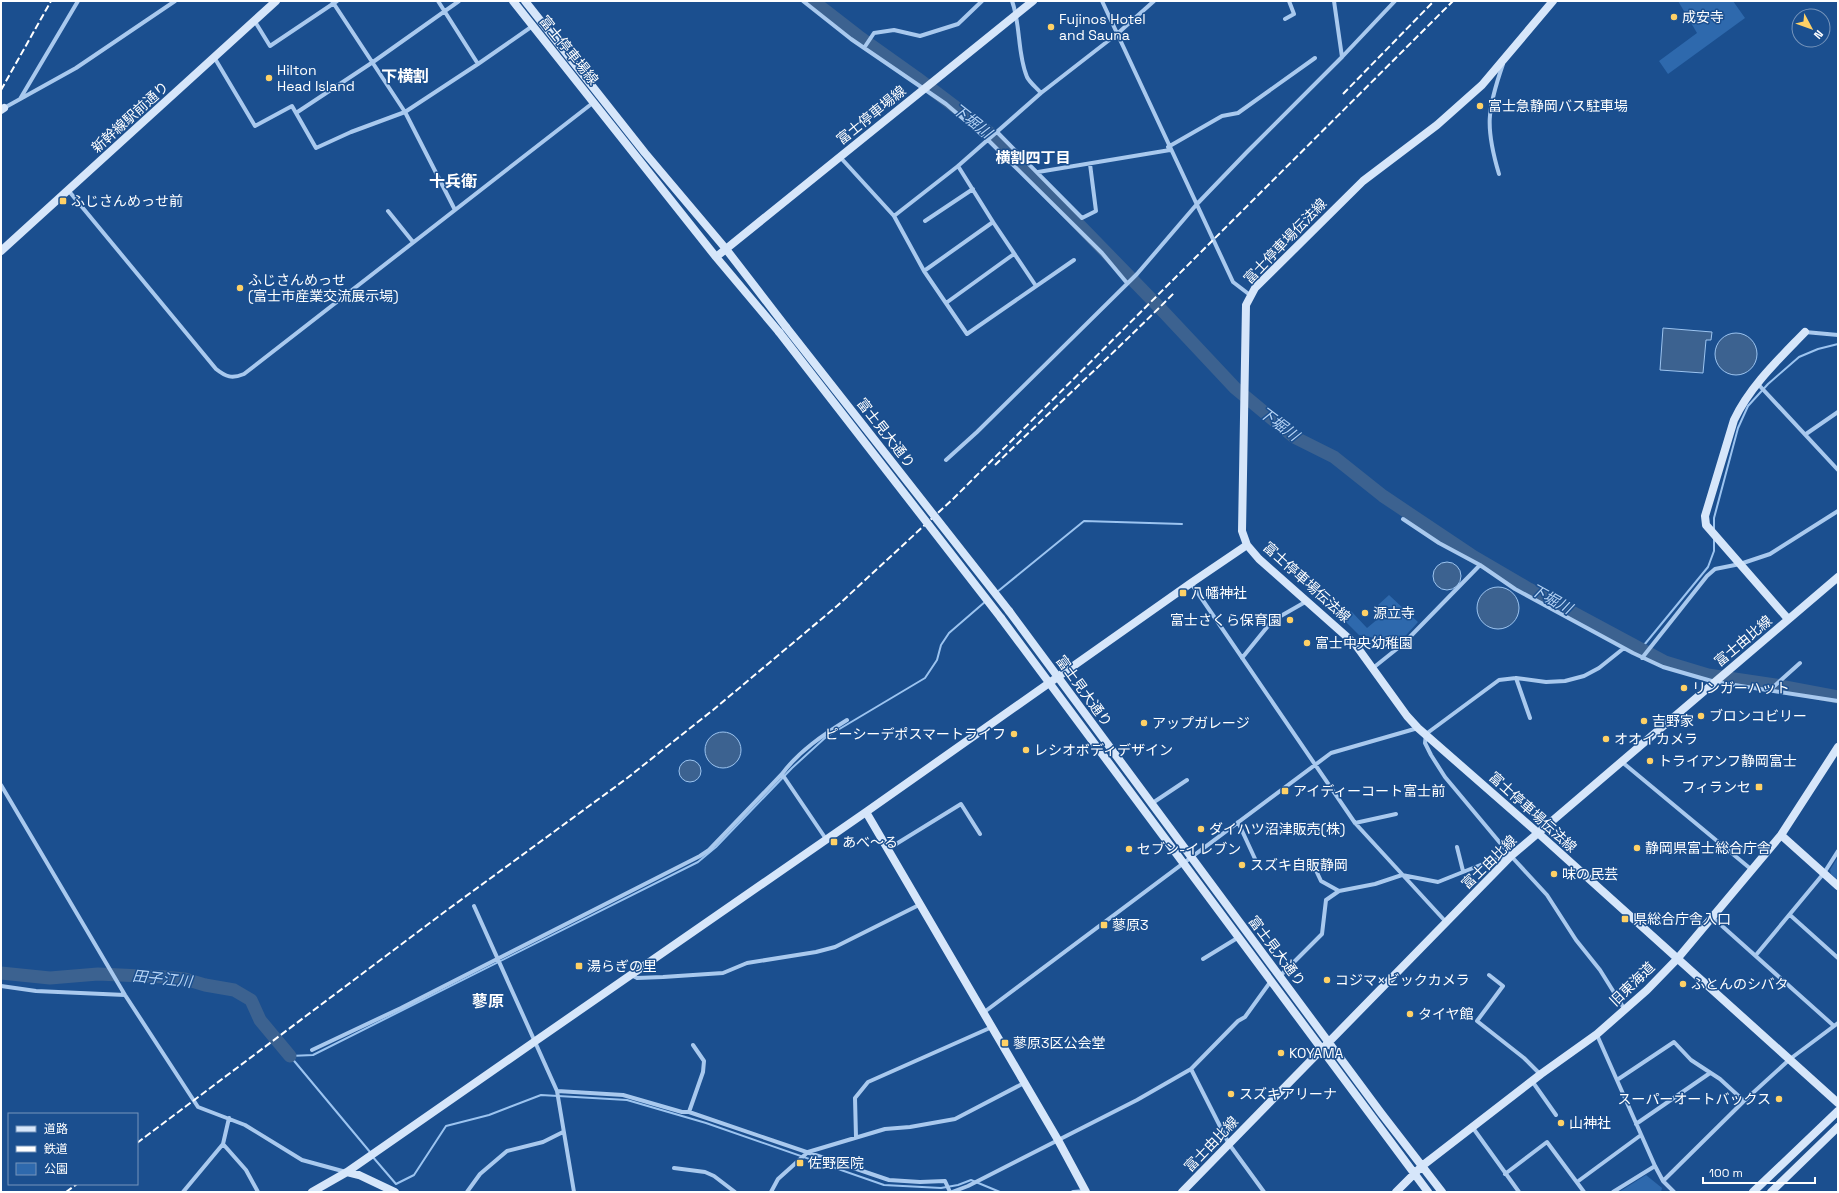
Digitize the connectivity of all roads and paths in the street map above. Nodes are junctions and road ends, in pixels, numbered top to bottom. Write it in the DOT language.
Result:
graph roads {
  1 [pos="78,1"];
  2 [pos="175,1"];
  3 [pos="276,1"];
  4 [pos="438,1"];
  5 [pos="460,1"];
  6 [pos="513,1"];
  7 [pos="525,1"];
  8 [pos="803,1"];
  9 [pos="982,1"];
  10 [pos="1012,1"];
  11 [pos="1033,1"];
  12 [pos="1102,1"];
  13 [pos="1154,1"];
  14 [pos="1289,1"];
  15 [pos="1334,1"];
  16 [pos="1395,1"];
  17 [pos="1553,1"];
  18 [pos="334,2"];
  19 [pos="445,11"];
  20 [pos="1017,14"];
  21 [pos="1285,19"];
  22 [pos="254,20"];
  23 [pos="537,23"];
  24 [pos="1117,34"];
  25 [pos="864,48"];
  26 [pos="214,57"];
  27 [pos="1342,57"];
  28 [pos="1315,58"];
  29 [pos="1504,60"];
  30 [pos="373,62"];
  31 [pos="478,64"];
  32 [pos="924,89"];
  33 [pos="1041,93"];
  34 [pos="598,99"];
  35 [pos="19,100"];
  36 [pos="2,109"];
  37 [pos="406,112"];
  38 [pos="296,113"];
  39 [pos="997,132"];
  40 [pos="988,140"];
  41 [pos="1169,148"];
  42 [pos="840,156"];
  43 [pos="1090,164"];
  44 [pos="958,166"];
  45 [pos="1038,172"];
  46 [pos="1499,174"];
  47 [pos="973,189"];
  48 [pos="67,190"];
  49 [pos="1197,204"];
  50 [pos="455,210"];
  51 [pos="388,211"];
  52 [pos="894,216"];
  53 [pos="925,221"];
  54 [pos="993,222"];
  55 [pos="413,242"];
  56 [pos="726,249"];
  57 [pos="1,251"];
  58 [pos="1014,254"];
  59 [pos="716,257"];
  60 [pos="1074,260"];
  61 [pos="924,271"];
  62 [pos="1127,283"];
  63 [pos="1036,286"];
  64 [pos="1250,295"];
  65 [pos="946,303"];
  66 [pos="1805,332"];
  67 [pos="1838,335"];
  68 [pos="1758,384"];
  69 [pos="1838,412"];
  70 [pos="1806,434"];
  71 [pos="946,460"];
  72 [pos="1838,470"];
  73 [pos="1838,511"];
  74 [pos="1403,519"];
  75 [pos="1247,545"];
  76 [pos="1740,564"];
  77 [pos="1480,565"];
  78 [pos="1838,577"];
  79 [pos="1191,583"];
  80 [pos="1307,600"];
  81 [pos="1788,619"];
  82 [pos="1624,648"];
  83 [pos="1242,658"];
  84 [pos="1642,658"];
  85 [pos="1800,663"];
  86 [pos="1372,668"];
  87 [pos="1058,676"];
  88 [pos="1516,678"];
  89 [pos="1049,682"];
  90 [pos="1715,682"];
  91 [pos="1770,690"];
  92 [pos="1838,701"];
  93 [pos="1530,718"];
  94 [pos="847,720"];
  95 [pos="1418,728"];
  96 [pos="1426,734"];
  97 [pos="1838,748"];
  98 [pos="1622,762"];
  99 [pos="1316,765"];
  100 [pos="782,774"];
  101 [pos="1187,780"];
  102 [pos="1,785"];
  103 [pos="1151,804"];
  104 [pos="866,812"];
  105 [pos="1396,814"];
  106 [pos="1238,822"];
  107 [pos="1355,823"];
  108 [pos="1538,833"];
  109 [pos="980,834"];
  110 [pos="1781,835"];
  111 [pos="826,839"];
  112 [pos="1457,847"];
  113 [pos="888,850"];
  114 [pos="1838,851"];
  115 [pos="1511,856"];
  116 [pos="1191,858"];
  117 [pos="1256,861"];
  118 [pos="1184,863"];
  119 [pos="1313,864"];
  120 [pos="1752,870"];
  121 [pos="1463,871"];
  122 [pos="1824,873"];
  123 [pos="1402,875"];
  124 [pos="1838,886"];
  125 [pos="1339,891"];
  126 [pos="919,905"];
  127 [pos="474,906"];
  128 [pos="1712,916"];
  129 [pos="1790,916"];
  130 [pos="1446,922"];
  131 [pos="1240,937"];
  132 [pos="1756,955"];
  133 [pos="1678,958"];
  134 [pos="1838,958"];
  135 [pos="497,959"];
  136 [pos="1203,959"];
  137 [pos="630,975"];
  138 [pos="1489,975"];
  139 [pos="1280,976"];
  140 [pos="1271,981"];
  141 [pos="1,986"];
  142 [pos="124,995"];
  143 [pos="1625,1010"];
  144 [pos="983,1013"];
  145 [pos="1836,1024"];
  146 [pos="992,1028"];
  147 [pos="1597,1034"];
  148 [pos="534,1042"];
  149 [pos="1328,1042"];
  150 [pos="693,1045"];
  151 [pos="1322,1049"];
  152 [pos="312,1050"];
  153 [pos="1790,1059"];
  154 [pos="1191,1069"];
  155 [pos="1710,1073"];
  156 [pos="1541,1074"];
  157 [pos="1617,1080"];
  158 [pos="1532,1081"];
  159 [pos="1024,1083"];
  160 [pos="557,1094"];
  161 [pos="1744,1101"];
  162 [pos="1838,1103"];
  163 [pos="1838,1111"];
  164 [pos="688,1112"];
  165 [pos="1556,1114"];
  166 [pos="229,1118"];
  167 [pos="1636,1124"];
  168 [pos="1838,1127"];
  169 [pos="1473,1128"];
  170 [pos="563,1132"];
  171 [pos="1641,1135"];
  172 [pos="856,1138"];
  173 [pos="1058,1140"];
  174 [pos="223,1144"];
  175 [pos="1229,1144"];
  176 [pos="808,1152"];
  177 [pos="1422,1166"];
  178 [pos="1655,1166"];
  179 [pos="674,1168"];
  180 [pos="346,1172"];
  181 [pos="1415,1173"];
  182 [pos="1505,1174"];
  183 [pos="1663,1181"];
  184 [pos="1577,1182"];
  185 [pos="389,1191"];
  186 [pos="182,1192"];
  187 [pos="258,1192"];
  188 [pos="312,1192"];
  189 [pos="467,1192"];
  190 [pos="574,1192"];
  191 [pos="734,1192"];
  192 [pos="772,1192"];
  193 [pos="951,1192"];
  194 [pos="1073,1192"];
  195 [pos="1086,1192"];
  196 [pos="1182,1192"];
  197 [pos="1264,1192"];
  198 [pos="1396,1192"];
  199 [pos="1428,1192"];
  200 [pos="1442,1192"];
  201 [pos="1519,1192"];
  202 [pos="1584,1192"];
  203 [pos="1613,1192"];
  204 [pos="1674,1192"];
  205 [pos="1753,1192"];
  206 [pos="1770,1192"];
  1 -- 35 [label="street"];
  2 -- 35 [label="street"];
  3 -- 22 [label="street, 新幹線駅前通り"];
  4 -- 19 [label="street"];
  5 -- 19 [label="street"];
  6 -- 23 [label="street, 富士停車場線"];
  7 -- 23 [label="street, 富士停車場線"];
  8 -- 25 [label="street"];
  9 -- 25 [label="street"];
  10 -- 20 [label="street"];
  11 -- 20 [label="street, 富士停車場線"];
  12 -- 24 [label="street"];
  13 -- 24 [label="street"];
  14 -- 21 [label="street"];
  15 -- 27 [label="street"];
  16 -- 27 [label="street"];
  17 -- 29 [label="street, 富士停車場伝法線"];
  18 -- 22 [label="street"];
  18 -- 30 [label="street"];
  19 -- 30 [label="street"];
  19 -- 31 [label="street"];
  20 -- 32 [label="street, 富士停車場線"];
  20 -- 33 [label="street"];
  22 -- 26 [label="street, 新幹線駅前通り"];
  23 -- 31 [label="street"];
  23 -- 34 [label="street, 富士停車場線"];
  24 -- 33 [label="street"];
  24 -- 41 [label="street"];
  25 -- 32 [label="street"];
  26 -- 38 [label="street"];
  26 -- 48 [label="street, 新幹線駅前通り"];
  27 -- 49 [label="street"];
  28 -- 41 [label="street"];
  29 -- 46 [label="street"];
  29 -- 64 [label="street, 富士停車場伝法線"];
  30 -- 37 [label="street"];
  30 -- 38 [label="street"];
  31 -- 37 [label="street"];
  32 -- 40 [label="street"];
  32 -- 42 [label="street, 富士停車場線"];
  33 -- 39 [label="street"];
  34 -- 50 [label="street"];
  34 -- 56 [label="street, 富士停車場線"];
  34 -- 59 [label="street, 富士停車場線"];
  35 -- 36 [label="street"];
  37 -- 38 [label="street"];
  37 -- 50 [label="street"];
  39 -- 40 [label="street"];
  39 -- 45 [label="street"];
  40 -- 44 [label="street"];
  40 -- 62 [label="street"];
  41 -- 43 [label="street"];
  41 -- 49 [label="street"];
  42 -- 52 [label="street"];
  42 -- 56 [label="street, 富士停車場線"];
  43 -- 45 [label="street"];
  43 -- 45 [label="street"];
  44 -- 47 [label="street"];
  44 -- 52 [label="street"];
  47 -- 53 [label="street"];
  47 -- 54 [label="street"];
  48 -- 55 [label="street"];
  48 -- 57 [label="street, 新幹線駅前通り"];
  49 -- 62 [label="street"];
  49 -- 64 [label="street"];
  50 -- 55 [label="street"];
  51 -- 55 [label="street"];
  52 -- 61 [label="street"];
  54 -- 58 [label="street"];
  54 -- 61 [label="street"];
  56 -- 59 [label="street, 富士停車場線"];
  56 -- 87 [label="street, 富士見大通り, bridge"];
  58 -- 63 [label="street"];
  58 -- 65 [label="street"];
  59 -- 89 [label="street, 富士見大通り, bridge"];
  60 -- 63 [label="street"];
  61 -- 65 [label="street"];
  62 -- 71 [label="street"];
  63 -- 65 [label="street"];
  64 -- 75 [label="street, 富士停車場伝法線"];
  66 -- 67 [label="street"];
  66 -- 68 [label="street"];
  68 -- 70 [label="street"];
  68 -- 76 [label="street"];
  69 -- 70 [label="street"];
  70 -- 72 [label="street"];
  73 -- 76 [label="street"];
  74 -- 77 [label="street"];
  75 -- 79 [label="street"];
  75 -- 80 [label="street, 富士停車場伝法線"];
  76 -- 81 [label="street"];
  76 -- 84 [label="street"];
  77 -- 82 [label="street"];
  77 -- 86 [label="street"];
  78 -- 81 [label="street, 富士由比線"];
  79 -- 83 [label="street"];
  79 -- 87 [label="street"];
  80 -- 83 [label="street"];
  80 -- 86 [label="street, 富士停車場伝法線"];
  81 -- 90 [label="street, 富士由比線"];
  82 -- 84 [label="street"];
  82 -- 88 [label="street"];
  83 -- 99 [label="street"];
  84 -- 90 [label="street"];
  85 -- 91 [label="street"];
  86 -- 95 [label="street, 富士停車場伝法線"];
  87 -- 89 [label="street"];
  87 -- 103 [label="street, 富士見大通り"];
  88 -- 93 [label="street"];
  88 -- 96 [label="street"];
  89 -- 104 [label="street"];
  89 -- 118 [label="street, 富士見大通り"];
  90 -- 91 [label="street"];
  90 -- 98 [label="street, 富士由比線"];
  91 -- 92 [label="street"];
  94 -- 100 [label="street"];
  95 -- 96 [label="street, 富士停車場伝法線"];
  95 -- 99 [label="street"];
  96 -- 108 [label="street, 富士停車場伝法線"];
  96 -- 115 [label="street"];
  97 -- 110 [label="street, 旧東海道"];
  98 -- 108 [label="street, 富士由比線"];
  98 -- 120 [label="street"];
  99 -- 106 [label="street"];
  99 -- 107 [label="street"];
  100 -- 111 [label="street"];
  100 -- 135 [label="street"];
  101 -- 103 [label="street"];
  102 -- 142 [label="street"];
  103 -- 116 [label="street, 富士見大通り"];
  104 -- 111 [label="street"];
  104 -- 113 [label="street"];
  105 -- 107 [label="street"];
  106 -- 116 [label="street"];
  106 -- 117 [label="street"];
  107 -- 123 [label="street"];
  108 -- 115 [label="street, 富士由比線"];
  108 -- 133 [label="street, 富士停車場伝法線"];
  109 -- 113 [label="street"];
  110 -- 120 [label="street, 旧東海道"];
  110 -- 122 [label="street"];
  111 -- 137 [label="street"];
  112 -- 121 [label="street"];
  113 -- 126 [label="street"];
  114 -- 122 [label="street"];
  115 -- 121 [label="street"];
  115 -- 130 [label="street, 富士由比線"];
  115 -- 143 [label="street"];
  116 -- 118 [label="street"];
  116 -- 139 [label="street, 富士見大通り"];
  118 -- 131 [label="street, 富士見大通り"];
  118 -- 144 [label="street"];
  119 -- 125 [label="street"];
  120 -- 128 [label="street, 旧東海道"];
  121 -- 123 [label="street"];
  122 -- 124 [label="street"];
  122 -- 129 [label="street"];
  123 -- 125 [label="street"];
  123 -- 130 [label="street"];
  125 -- 139 [label="street"];
  126 -- 137 [label="street"];
  126 -- 144 [label="street"];
  127 -- 135 [label="street"];
  128 -- 132 [label="street"];
  128 -- 133 [label="street, 旧東海道"];
  129 -- 132 [label="street"];
  129 -- 134 [label="street"];
  130 -- 149 [label="street, 富士由比線"];
  131 -- 136 [label="street"];
  131 -- 140 [label="street, 富士見大通り"];
  132 -- 145 [label="street"];
  133 -- 143 [label="street, 旧東海道"];
  133 -- 153 [label="street, 富士停車場伝法線"];
  135 -- 148 [label="street"];
  135 -- 152 [label="street"];
  137 -- 148 [label="street"];
  138 -- 156 [label="street"];
  139 -- 149 [label="street, 富士見大通り"];
  140 -- 151 [label="street, 富士見大通り"];
  140 -- 154 [label="street"];
  141 -- 142 [label="street"];
  142 -- 166 [label="street"];
  143 -- 147 [label="street, 旧東海道"];
  144 -- 146 [label="street"];
  145 -- 153 [label="street"];
  146 -- 159 [label="street"];
  146 -- 172 [label="street"];
  147 -- 156 [label="street, 旧東海道"];
  147 -- 157 [label="street"];
  148 -- 160 [label="street"];
  148 -- 180 [label="street"];
  149 -- 151 [label="street, 富士由比線"];
  149 -- 177 [label="street, 富士見大通り"];
  150 -- 164 [label="street"];
  151 -- 175 [label="street, 富士由比線"];
  151 -- 181 [label="street, 富士見大通り"];
  153 -- 161 [label="street"];
  153 -- 162 [label="street, 富士停車場伝法線"];
  154 -- 173 [label="street"];
  154 -- 175 [label="street"];
  155 -- 157 [label="street"];
  155 -- 161 [label="street"];
  155 -- 167 [label="street"];
  156 -- 158 [label="street, 旧東海道"];
  157 -- 167 [label="street"];
  158 -- 165 [label="street"];
  158 -- 169 [label="street, 旧東海道"];
  159 -- 172 [label="street"];
  159 -- 173 [label="street"];
  160 -- 164 [label="street"];
  160 -- 170 [label="street"];
  161 -- 183 [label="street"];
  163 -- 205 [label="street"];
  164 -- 176 [label="street"];
  166 -- 174 [label="street"];
  166 -- 180 [label="street"];
  167 -- 171 [label="street"];
  168 -- 206 [label="street"];
  169 -- 177 [label="street, 旧東海道"];
  169 -- 182 [label="street"];
  170 -- 189 [label="street"];
  170 -- 190 [label="street"];
  171 -- 178 [label="street"];
  171 -- 184 [label="street"];
  172 -- 176 [label="street"];
  173 -- 193 [label="street"];
  173 -- 195 [label="street"];
  174 -- 186 [label="street"];
  174 -- 187 [label="street"];
  175 -- 196 [label="street, 富士由比線"];
  175 -- 197 [label="street"];
  176 -- 192 [label="street"];
  176 -- 193 [label="street"];
  177 -- 181 [label="street, 旧東海道"];
  177 -- 200 [label="street, 富士見大通り"];
  178 -- 183 [label="street"];
  178 -- 203 [label="street"];
  179 -- 191 [label="street"];
  180 -- 185 [label="street"];
  180 -- 188 [label="street"];
  181 -- 198 [label="street, 旧東海道"];
  181 -- 199 [label="street, 富士見大通り"];
  182 -- 184 [label="street"];
  182 -- 201 [label="street"];
  183 -- 204 [label="street"];
  184 -- 202 [label="street"];
  194 -- 195 [label="street"];
}
